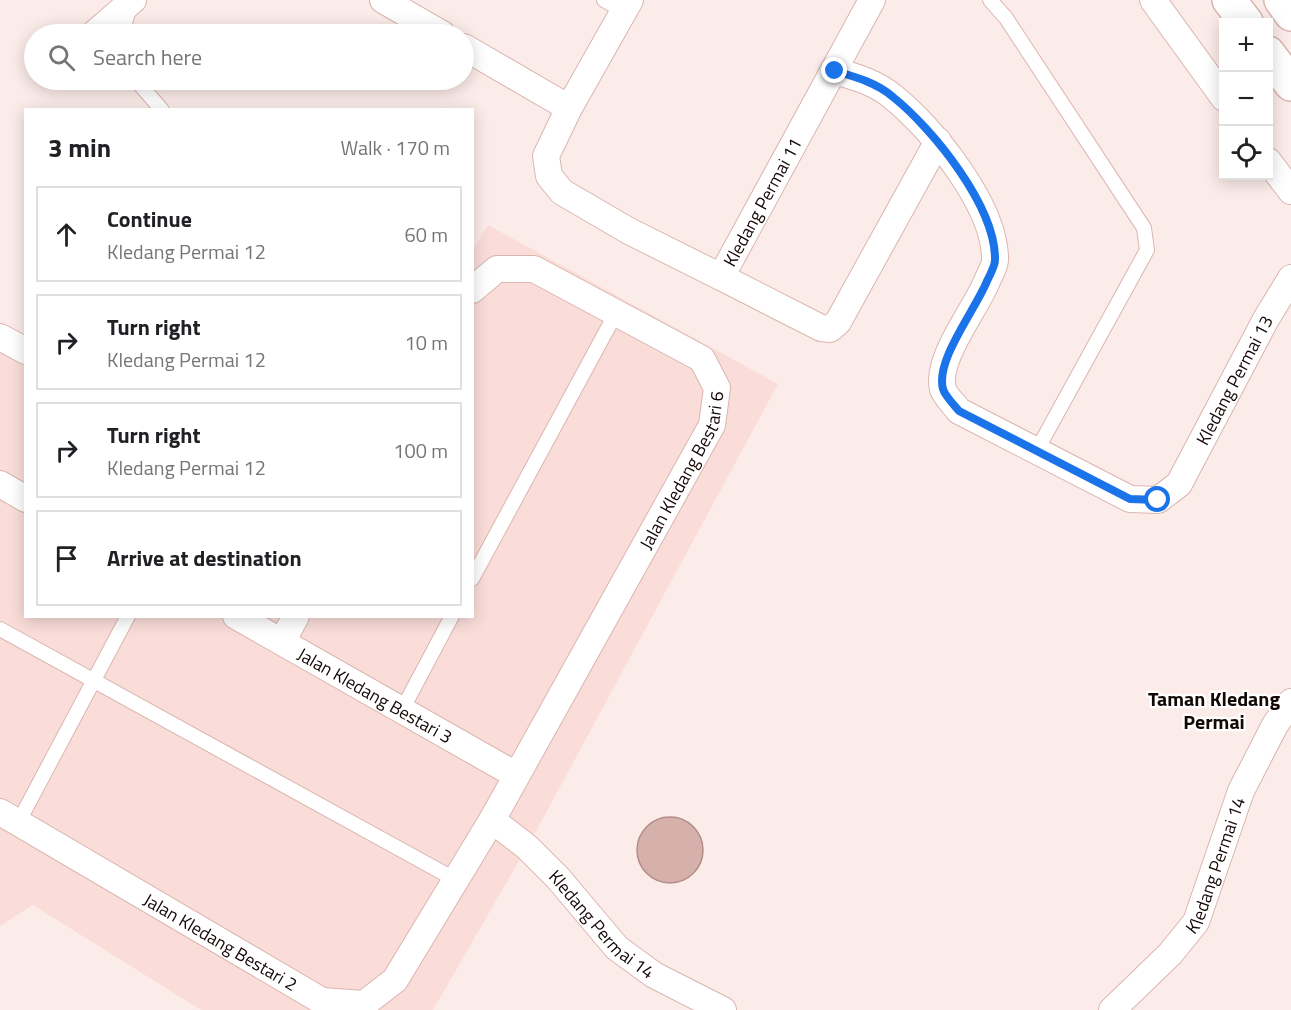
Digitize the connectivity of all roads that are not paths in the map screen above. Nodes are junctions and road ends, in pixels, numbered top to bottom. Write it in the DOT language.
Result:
graph roads {
  1 [pos="383,0"];
  2 [pos="872,0"];
  3 [pos="990,0"];
  4 [pos="1153,0"];
  5 [pos="1229,0"];
  6 [pos="1281,0"];
  7 [pos="132,1"];
  8 [pos="619,4"];
  9 [pos="1291,14"];
  10 [pos="1243,18"];
  11 [pos="106,24"];
  12 [pos="125,24"];
  13 [pos="425,24"];
  14 [pos="474,53"];
  15 [pos="1273,59"];
  16 [pos="835,71"];
  17 [pos="1291,84"];
  18 [pos="145,90"];
  19 [pos="1219,91"];
  20 [pos="160,108"];
  21 [pos="569,108"];
  22 [pos="938,141"];
  23 [pos="1273,166"];
  24 [pos="1291,191"];
  25 [pos="721,277"];
  26 [pos="1291,278"];
  27 [pos="474,288"];
  28 [pos="616,313"];
  29 [pos="0,337"];
  30 [pos="24,350"];
  31 [pos="1037,450"];
  32 [pos="0,484"];
  33 [pos="24,498"];
  34 [pos="474,575"];
  35 [pos="127,618"];
  36 [pos="240,618"];
  37 [pos="295,618"];
  38 [pos="451,618"];
  39 [pos="0,629"];
  40 [pos="282,642"];
  41 [pos="94,681"];
  42 [pos="1291,702"];
  43 [pos="402,710"];
  44 [pos="516,775"];
  45 [pos="9,818"];
  46 [pos="492,820"];
  47 [pos="456,880"];
  48 [pos="723,1010"];
  49 [pos="1112,1010"];
  1 -- 13 [label="street"];
  2 -- 16 [label="street, Kledang Permai 11"];
  3 -- 31 [label="lane"];
  4 -- 19 [label="street"];
  5 -- 10 [label="main road"];
  6 -- 9 [label="main road"];
  7 -- 11 [label="street"];
  7 -- 12 [label="lane"];
  8 -- 21 [label="street"];
  14 -- 21 [label="street"];
  15 -- 17 [label="main road"];
  16 -- 22 [label="street"];
  16 -- 25 [label="street, Kledang Permai 11"];
  18 -- 20 [label="lane"];
  21 -- 25 [label="street, Kledang Permai 11"];
  22 -- 25 [label="street"];
  22 -- 31 [label="street"];
  23 -- 24 [label="street"];
  26 -- 31 [label="street, Kledang Permai 13"];
  27 -- 28 [label="street, Jalan Kledang Bestari 6"];
  28 -- 34 [label="lane"];
  28 -- 44 [label="street, Jalan Kledang Bestari 6"];
  29 -- 30 [label="street"];
  32 -- 33 [label="street"];
  35 -- 41 [label="lane"];
  36 -- 40 [label="street, Jalan Kledang Bestari 3"];
  37 -- 40 [label="street"];
  38 -- 43 [label="lane"];
  39 -- 41 [label="lane"];
  40 -- 43 [label="street, Jalan Kledang Bestari 3"];
  41 -- 45 [label="lane"];
  41 -- 47 [label="lane"];
  42 -- 49 [label="street, Kledang Permai 14"];
  43 -- 44 [label="street, Jalan Kledang Bestari 3"];
  44 -- 46 [label="street, Jalan Kledang Bestari 2"];
  45 -- 47 [label="street, Jalan Kledang Bestari 2"];
  46 -- 47 [label="street, Jalan Kledang Bestari 2"];
  46 -- 48 [label="street, Kledang Permai 14"];
}
